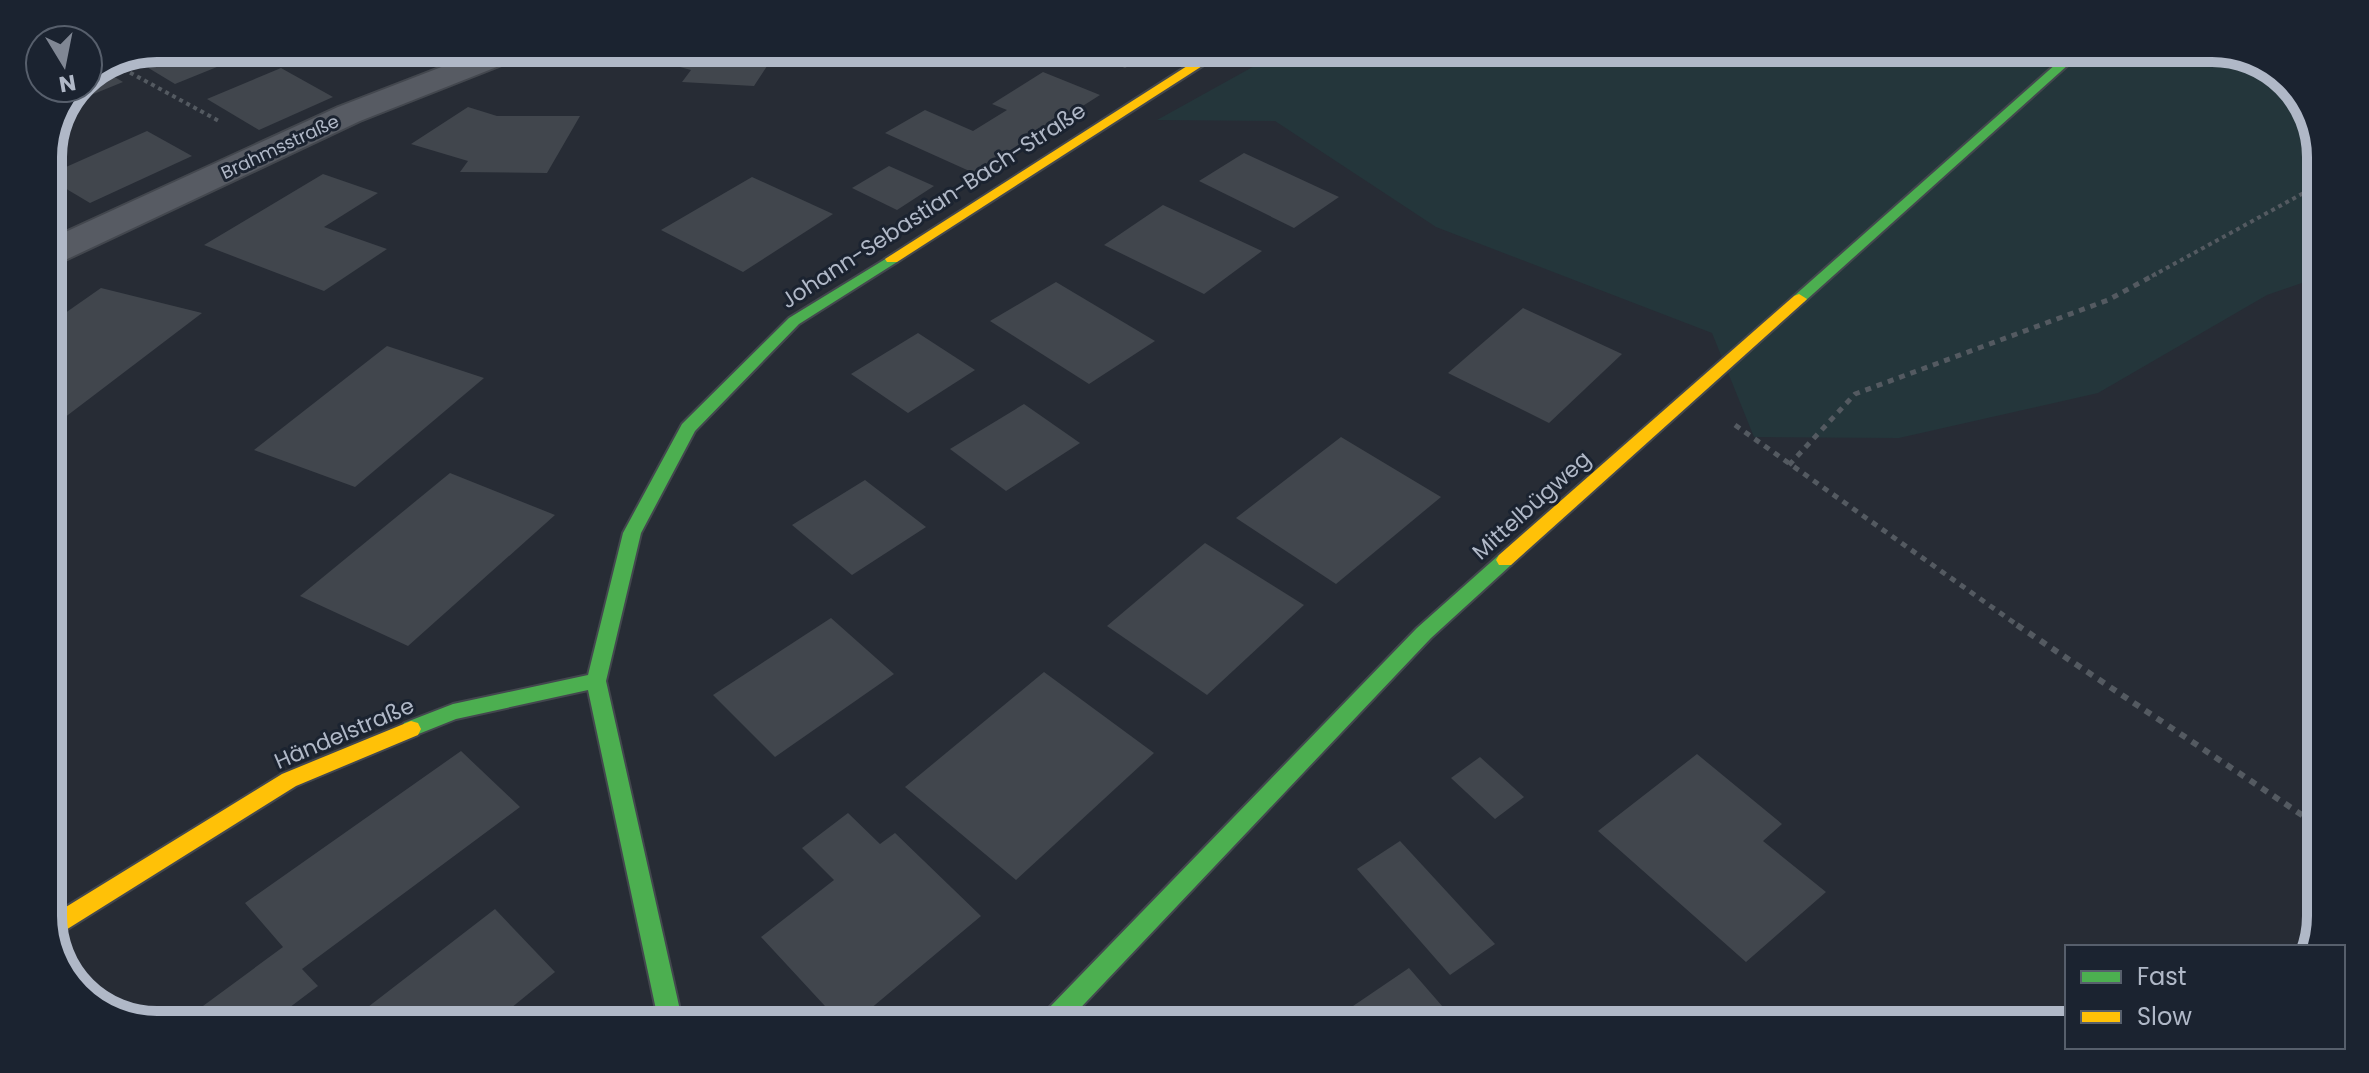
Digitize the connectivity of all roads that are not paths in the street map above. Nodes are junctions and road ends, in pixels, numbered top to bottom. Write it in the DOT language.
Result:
graph roads {
  1 [pos="483,62"];
  2 [pos="1202,62"];
  3 [pos="2065,62"];
  4 [pos="62,248"];
  5 [pos="596,681"];
  6 [pos="62,922"];
  7 [pos="668,1011"];
  8 [pos="1062,1011"];
  1 -- 4 [label="street, Brahmsstraße"];
  2 -- 5 [label="street, Johann-Sebastian-Bach-Straße"];
  3 -- 8 [label="street, Mittelbügweg"];
  5 -- 6 [label="street, Händelstraße"];
  5 -- 7 [label="street, Johann-Sebastian-Bach-Straße"];
}
